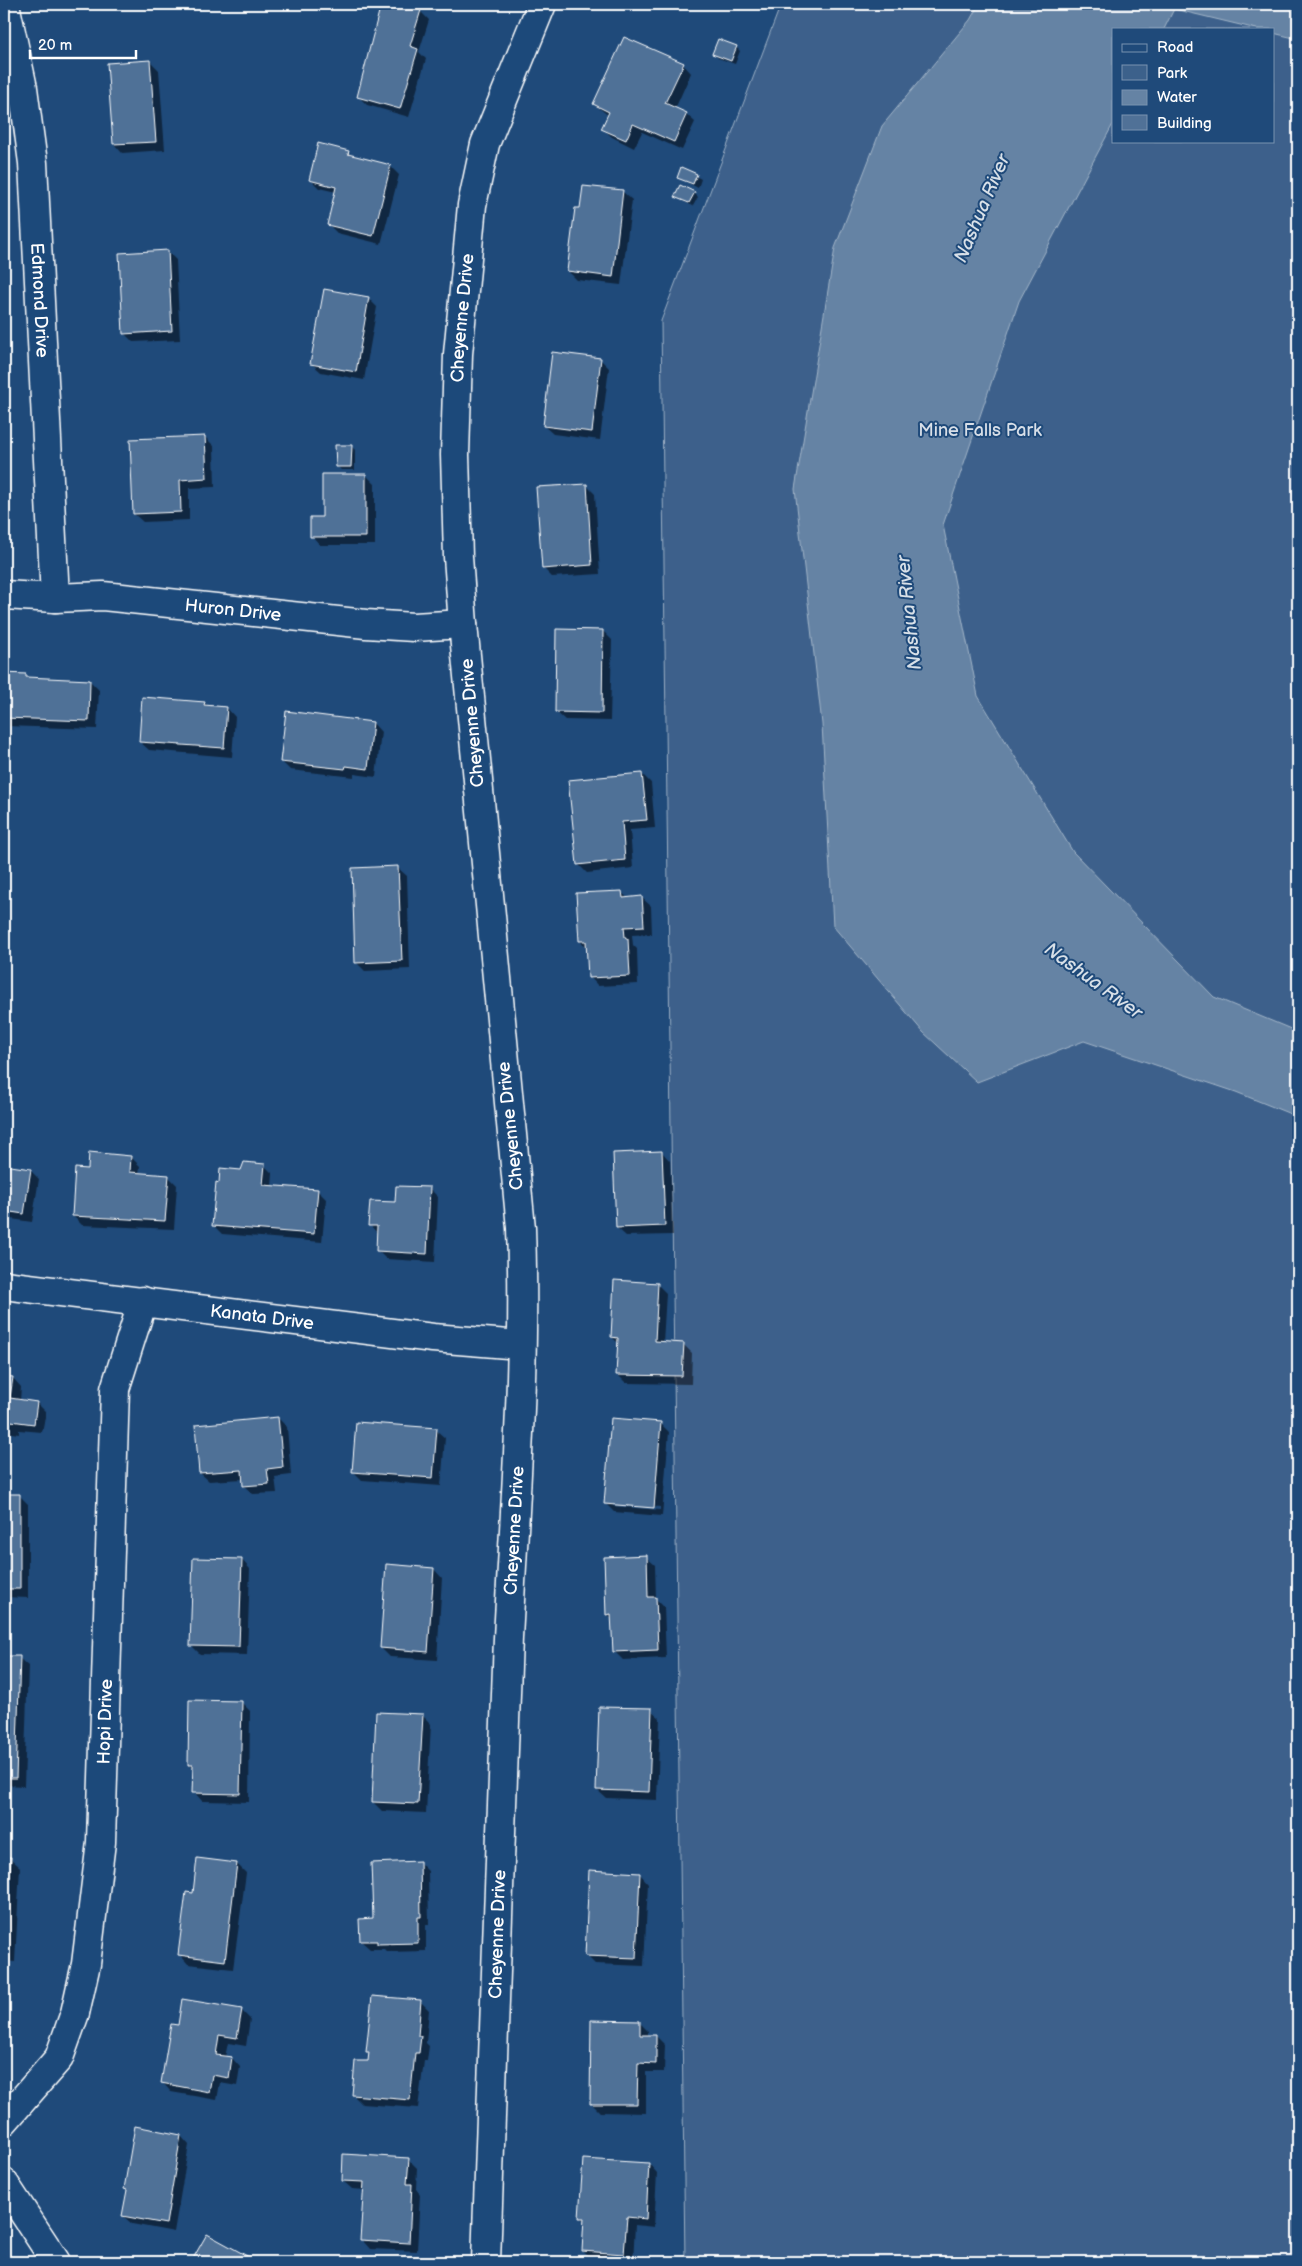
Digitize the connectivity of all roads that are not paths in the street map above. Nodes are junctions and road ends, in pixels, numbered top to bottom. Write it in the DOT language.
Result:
graph roads {
  1 [pos="5,4"];
  2 [pos="542,4"];
  3 [pos="4,595"];
  4 [pos="56,598"];
  5 [pos="463,624"];
  6 [pos="4,1285"];
  7 [pos="143,1301"];
  8 [pos="521,1345"];
  9 [pos="4,2121"];
  10 [pos="4,2183"];
  11 [pos="56,2262"];
  12 [pos="486,2262"];
  1 -- 4 [label="street, Edmond Drive"];
  2 -- 5 [label="street, Cheyenne Drive"];
  3 -- 4 [label="street, Huron Drive"];
  4 -- 5 [label="street, Huron Drive"];
  5 -- 8 [label="street, Cheyenne Drive"];
  6 -- 7 [label="street, Kanata Drive"];
  7 -- 8 [label="street, Kanata Drive"];
  7 -- 9 [label="street, Hopi Drive"];
  8 -- 12 [label="street, Cheyenne Drive"];
  10 -- 11 [label="street"];
}
